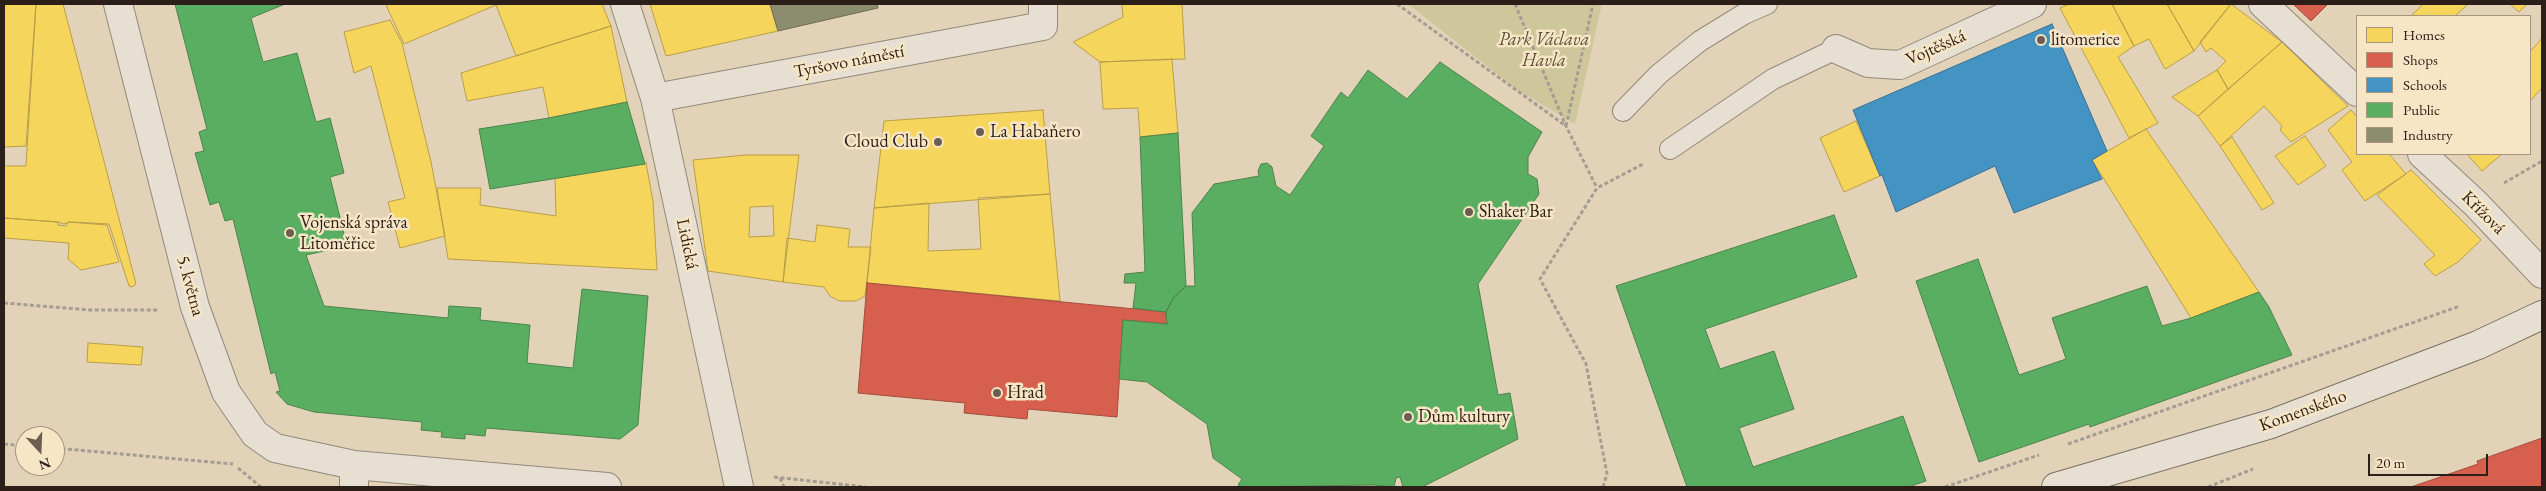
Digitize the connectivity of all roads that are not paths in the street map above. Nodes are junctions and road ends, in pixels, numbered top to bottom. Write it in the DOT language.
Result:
graph roads {
  1 [pos="118,4"];
  2 [pos="625,4"];
  3 [pos="1768,4"];
  4 [pos="2032,4"];
  5 [pos="2263,4"];
  6 [pos="1043,15"];
  7 [pos="1836,50"];
  8 [pos="2356,91"];
  9 [pos="655,98"];
  10 [pos="1623,110"];
  11 [pos="1670,149"];
  12 [pos="2423,155"];
  13 [pos="2542,274"];
  14 [pos="2542,315"];
  15 [pos="354,476"];
  16 [pos="737,480"];
  17 [pos="607,487"];
  18 [pos="2056,487"];
  1 -- 15 [label="street, 5. května"];
  2 -- 9 [label="street, Lidická"];
  3 -- 10 [label="lane"];
  4 -- 7 [label="street, Vojtěšská"];
  5 -- 8 [label="street"];
  6 -- 9 [label="street, Tyršovo náměstí"];
  7 -- 11 [label="lane"];
  9 -- 16 [label="street, Lidická"];
  12 -- 13 [label="street, Křížová"];
  14 -- 18 [label="street, Komenského"];
  15 -- 17 [label="street, 5. května"];
}
